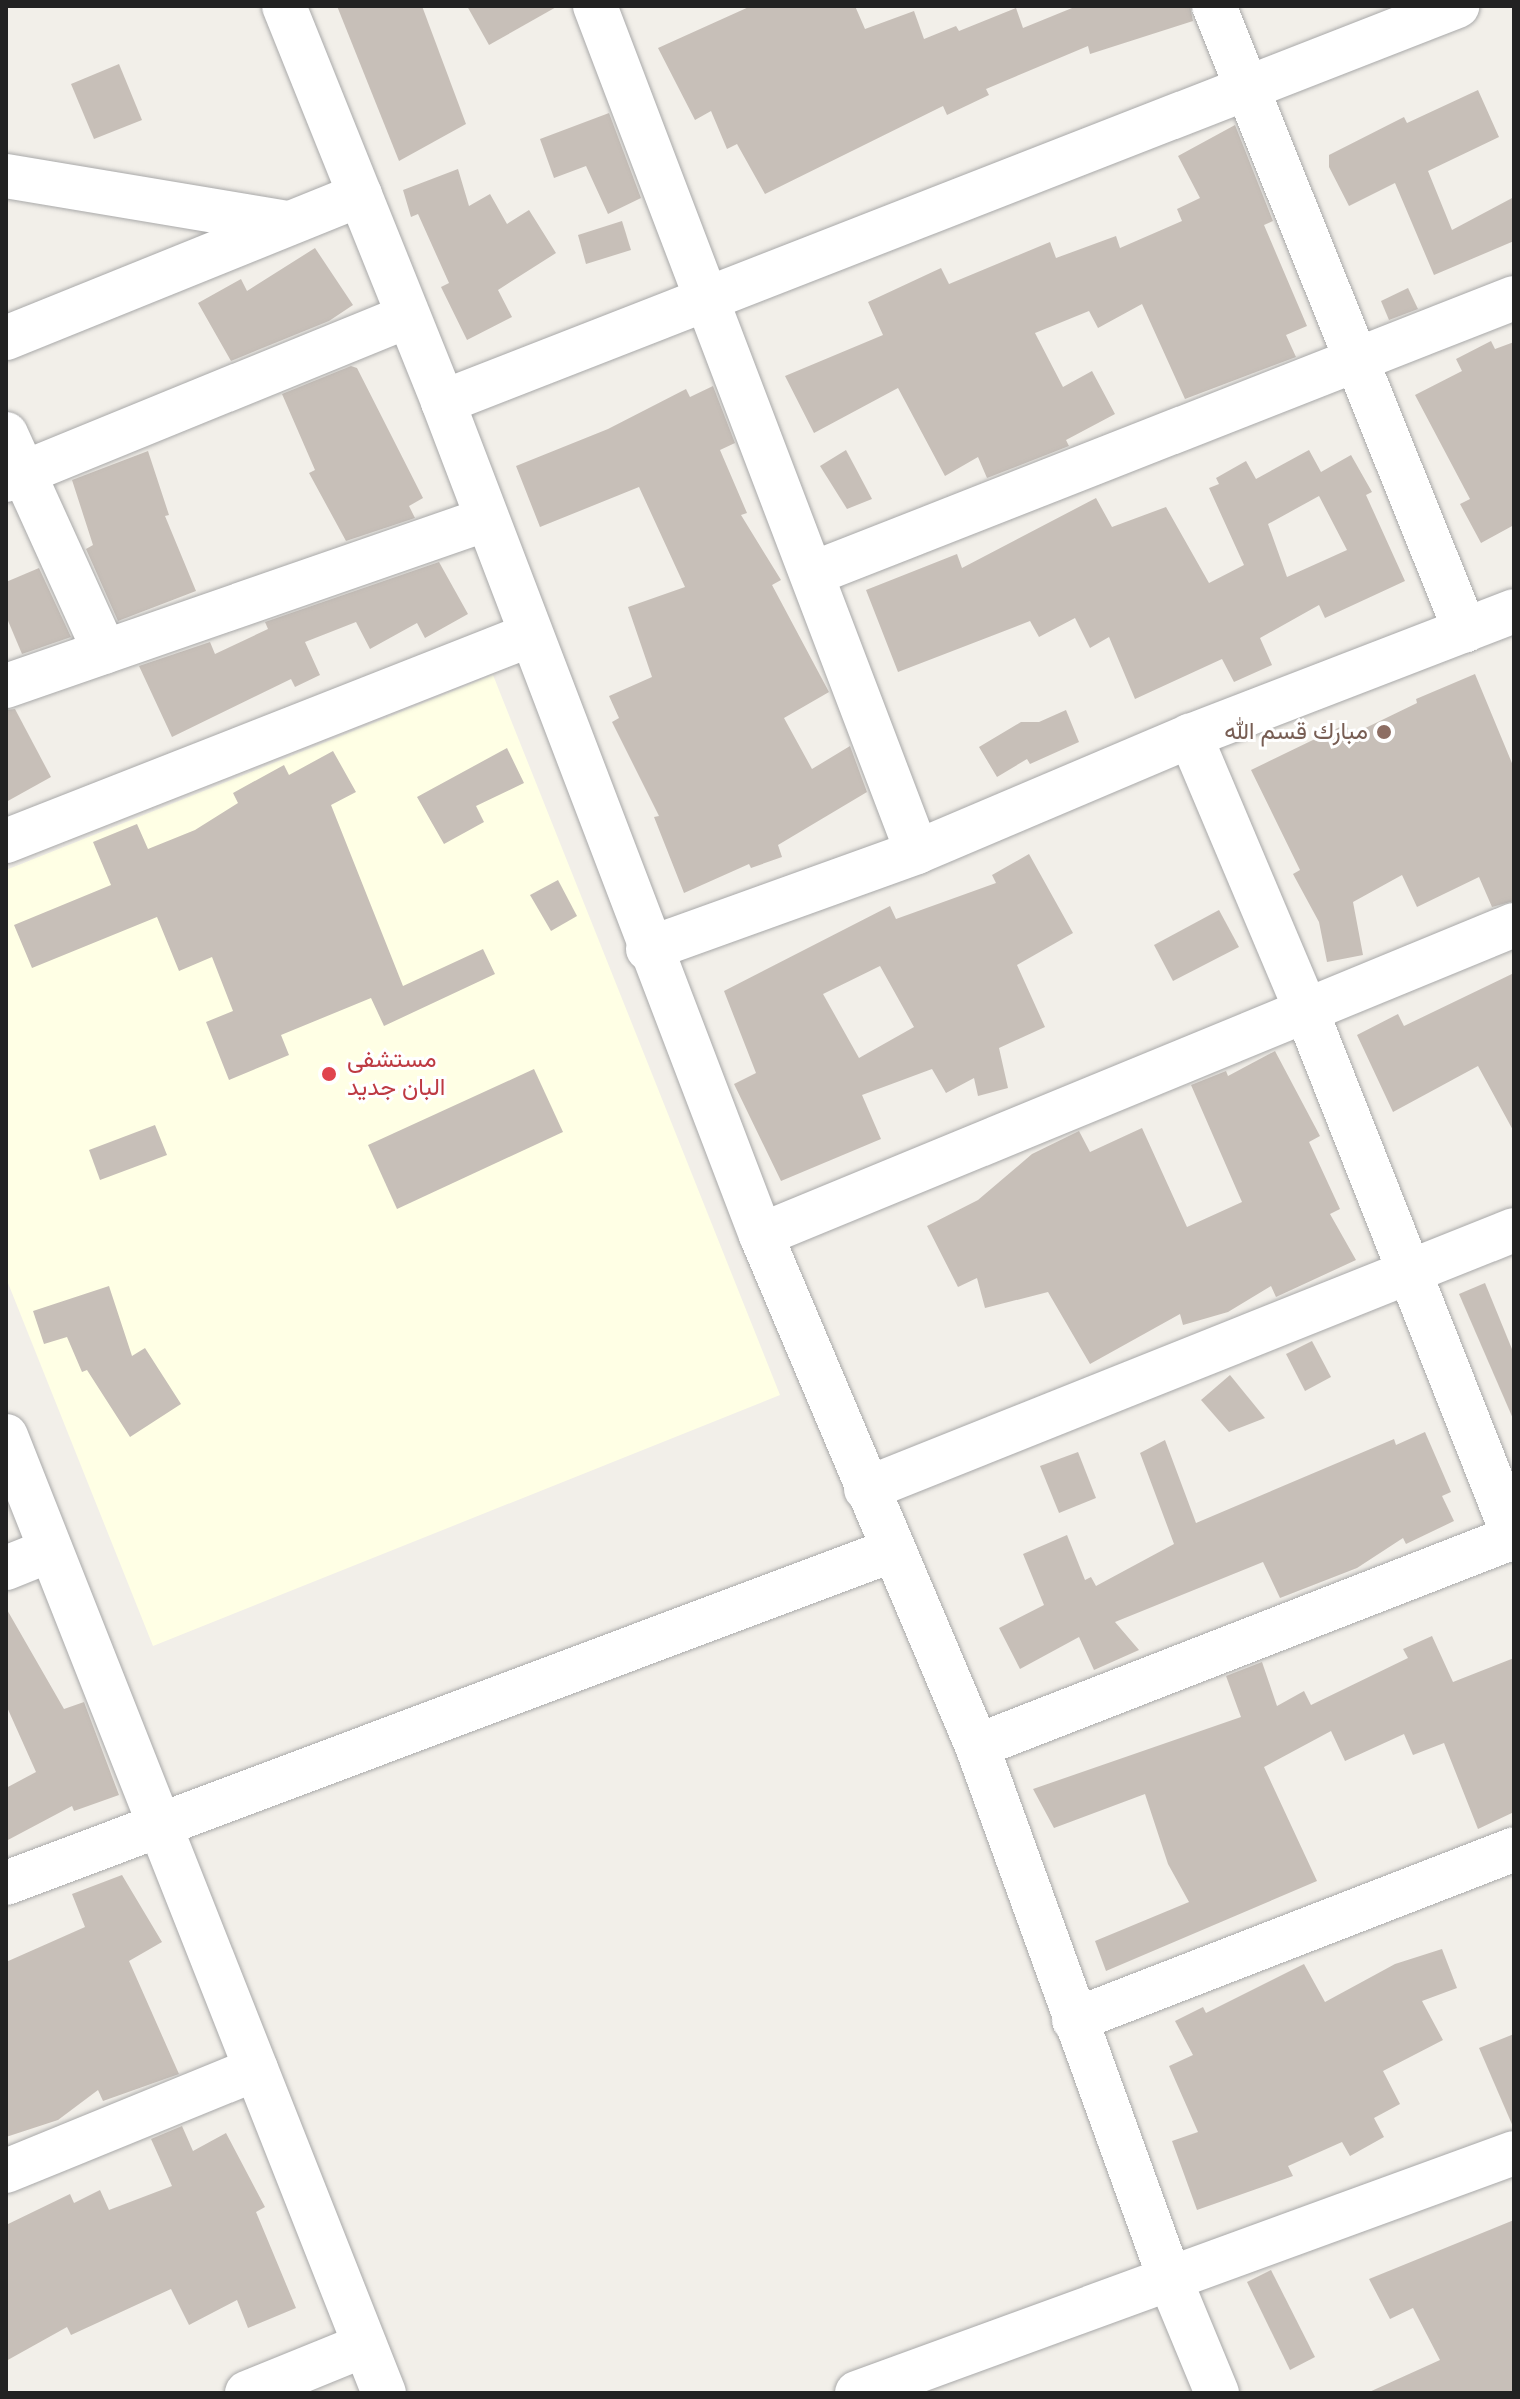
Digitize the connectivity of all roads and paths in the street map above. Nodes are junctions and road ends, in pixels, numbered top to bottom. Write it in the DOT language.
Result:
graph roads {
  1 [pos="284,6"];
  2 [pos="1214,6"];
  3 [pos="1457,6"];
  4 [pos="600,7"];
  5 [pos="1247,89"];
  6 [pos="6,176"];
  7 [pos="360,195"];
  8 [pos="288,223"];
  9 [pos="1514,298"];
  10 [pos="706,300"];
  11 [pos="408,316"];
  12 [pos="6,338"];
  13 [pos="1357,362"];
  14 [pos="443,402"];
  15 [pos="11,462"];
  16 [pos="487,519"];
  17 [pos="814,573"];
  18 [pos="1514,611"];
  19 [pos="1465,630"];
  20 [pos="530,635"];
  21 [pos="105,652"];
  22 [pos="6,686"];
  23 [pos="1190,736"];
  24 [pos="6,841"];
  25 [pos="917,852"];
  26 [pos="1514,925"];
  27 [pos="648,949"];
  28 [pos="1306,1010"];
  29 [pos="1514,1230"];
  30 [pos="761,1235"];
  31 [pos="1405,1271"];
  32 [pos="6,1436"];
  33 [pos="866,1489"];
  34 [pos="51,1550"];
  35 [pos="893,1550"];
  36 [pos="6,1568"];
  37 [pos="977,1746"];
  38 [pos="158,1822"];
  39 [pos="1514,1849"];
  40 [pos="6,1883"];
  41 [pos="1074,2020"];
  42 [pos="256,2069"];
  43 [pos="1514,2153"];
  44 [pos="6,2171"];
  45 [pos="1171,2282"];
  46 [pos="365,2345"];
  47 [pos="247,2393"];
  48 [pos="384,2393"];
  49 [pos="857,2393"];
  50 [pos="1217,2393"];
  1 -- 7 [label="street"];
  2 -- 5 [label="street"];
  3 -- 5 [label="street"];
  4 -- 10 [label="street"];
  5 -- 10 [label="street"];
  5 -- 13 [label="street"];
  6 -- 8 [label="street"];
  7 -- 8 [label="street"];
  7 -- 11 [label="street"];
  8 -- 12 [label="street"];
  9 -- 13 [label="street"];
  10 -- 14 [label="street"];
  10 -- 17 [label="street"];
  11 -- 14 [label="street"];
  11 -- 15 [label="street"];
  13 -- 17 [label="street"];
  13 -- 19 [label="street"];
  14 -- 16 [label="street"];
  15 -- 21 [label="street"];
  16 -- 20 [label="street"];
  16 -- 21 [label="street"];
  17 -- 25 [label="street"];
  18 -- 19 [label="street"];
  19 -- 23 [label="street"];
  20 -- 24 [label="street"];
  20 -- 27 [label="street"];
  21 -- 22 [label="street"];
  23 -- 25 [label="street"];
  23 -- 28 [label="street"];
  25 -- 27 [label="street"];
  26 -- 28 [label="street"];
  27 -- 30 [label="street"];
  28 -- 30 [label="street"];
  28 -- 31 [label="street"];
  29 -- 31 [label="street"];
  30 -- 33 [label="street"];
  31 -- 33 [label="street"];
  31 -- 37 [label="street"];
  32 -- 34 [label="street"];
  33 -- 35 [label="street"];
  34 -- 36 [label="street"];
  34 -- 38 [label="street"];
  35 -- 37 [label="street"];
  35 -- 38 [label="street"];
  37 -- 41 [label="street"];
  38 -- 40 [label="street"];
  38 -- 42 [label="street"];
  39 -- 41 [label="street"];
  41 -- 45 [label="street"];
  42 -- 44 [label="street"];
  42 -- 46 [label="street"];
  43 -- 45 [label="street"];
  45 -- 49 [label="street"];
  45 -- 50 [label="street"];
  46 -- 47 [label="street"];
  46 -- 48 [label="street"];
}
